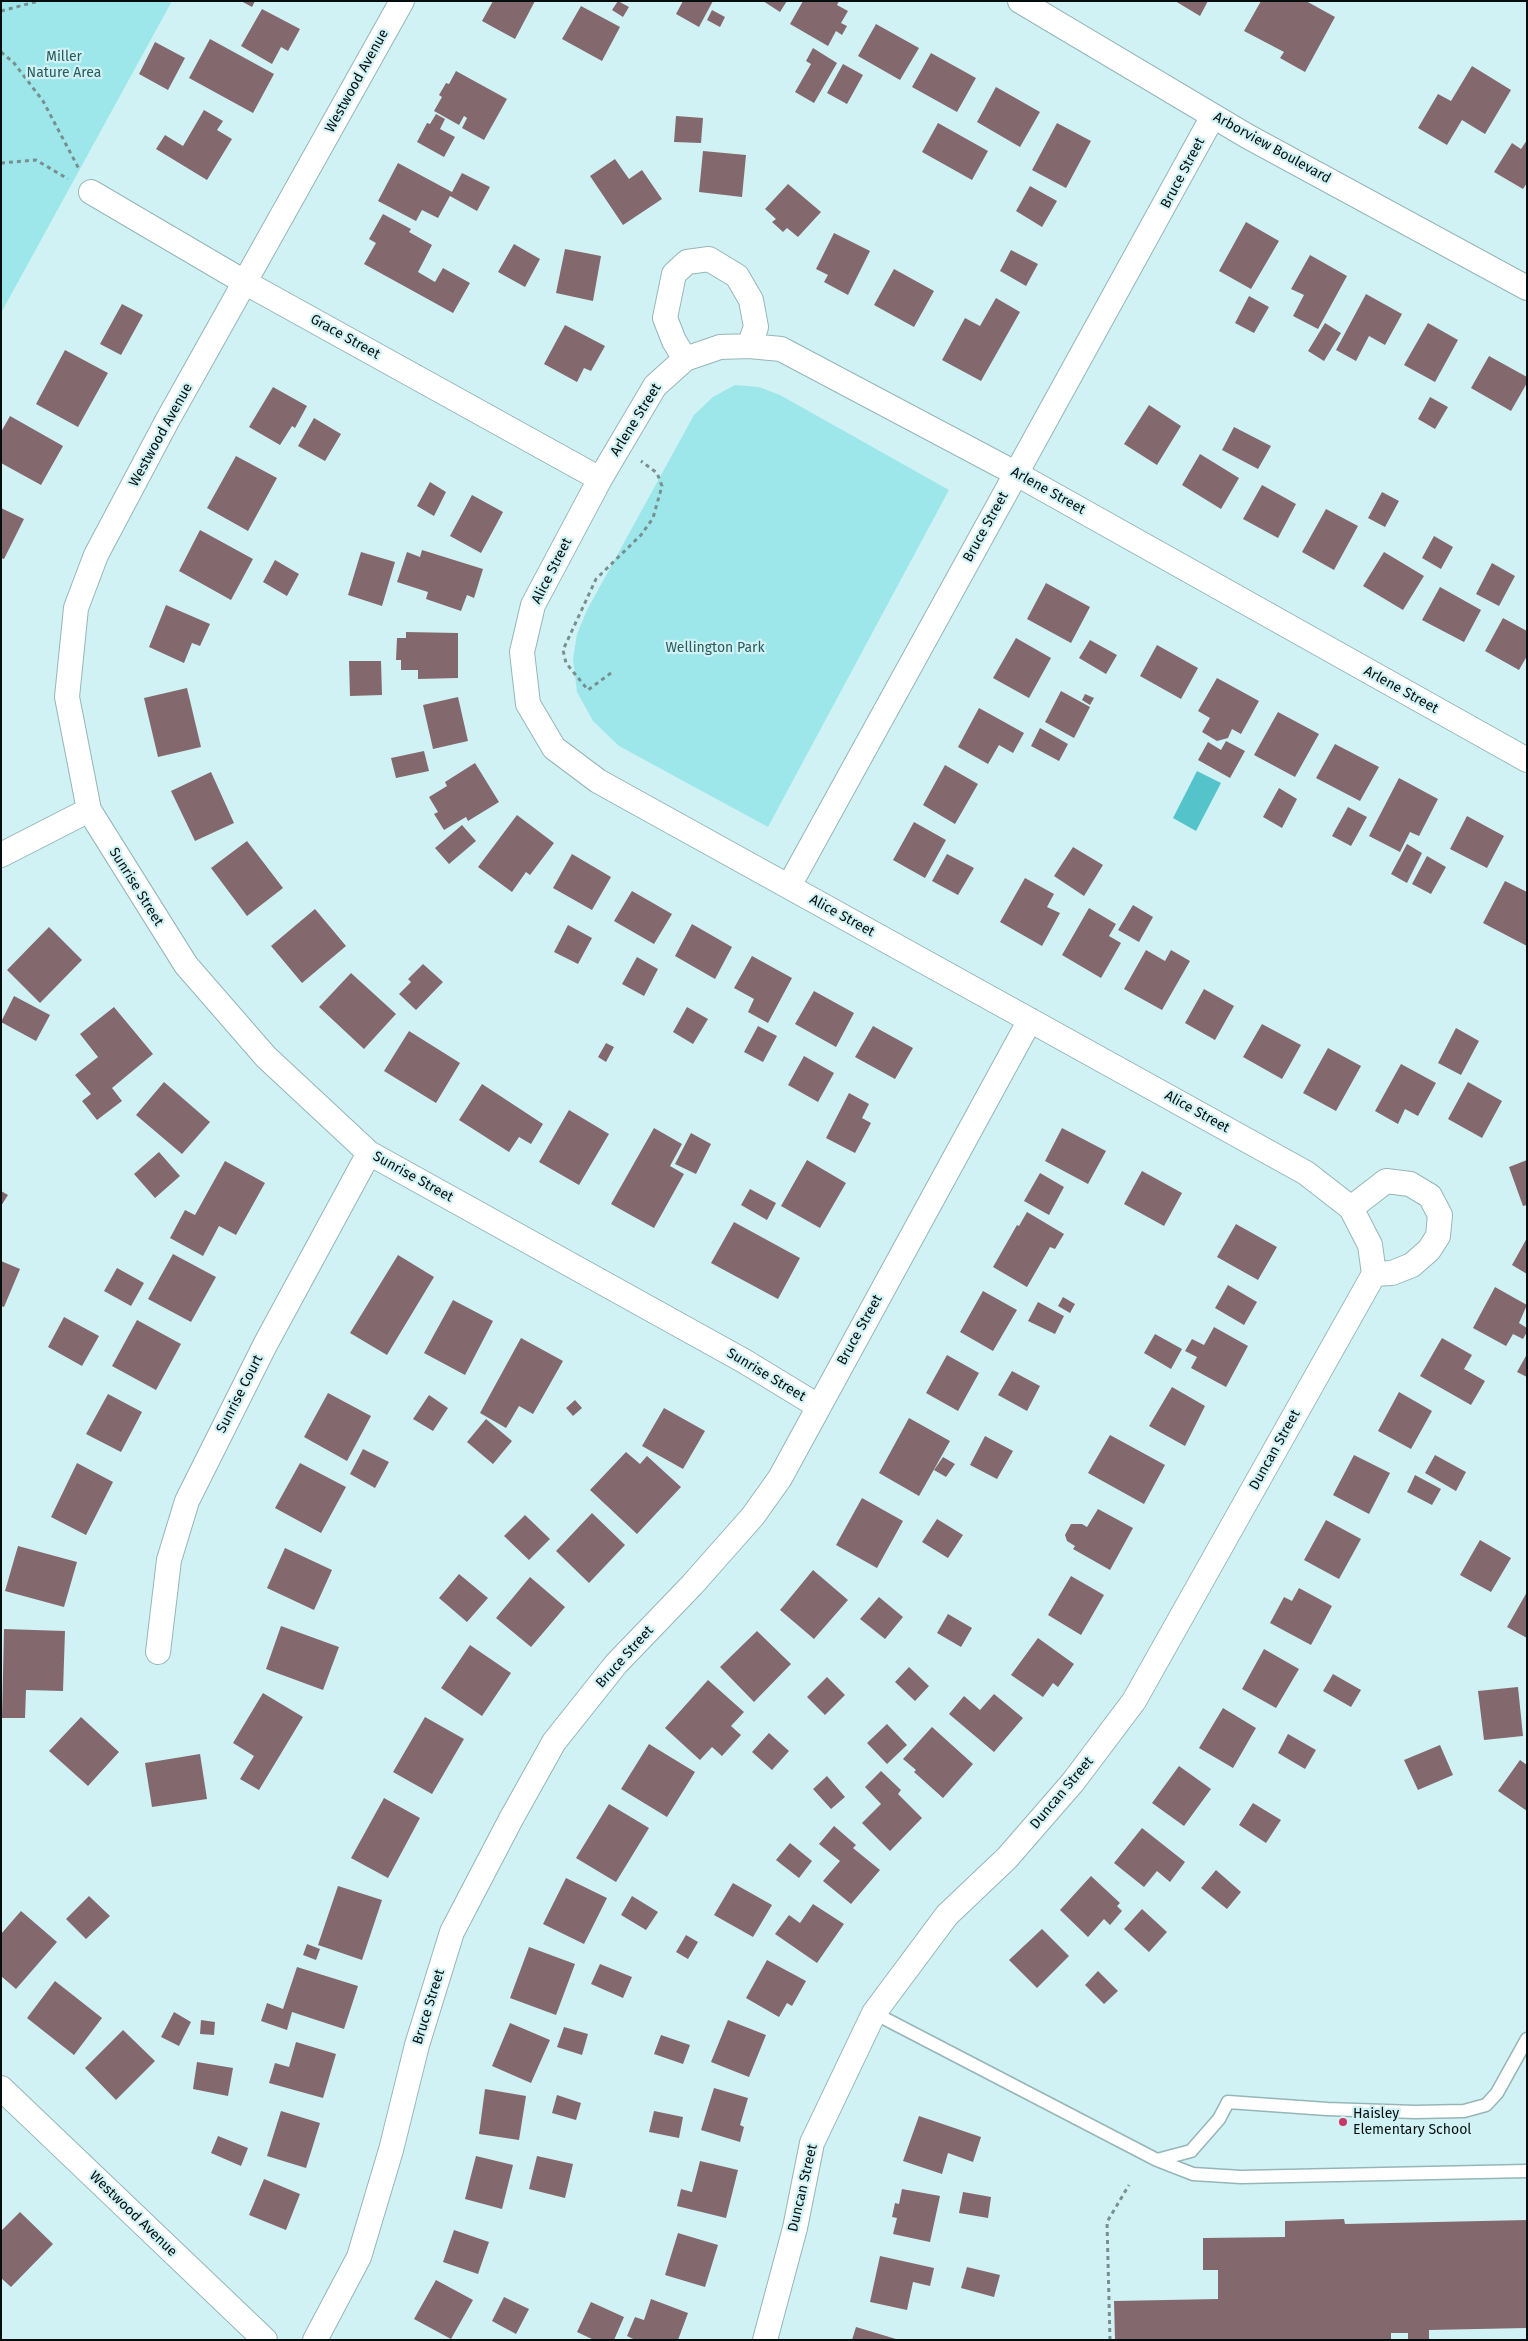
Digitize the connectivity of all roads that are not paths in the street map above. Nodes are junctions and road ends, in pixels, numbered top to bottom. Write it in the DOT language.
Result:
graph roads {
  1 [pos="402,1"];
  2 [pos="1020,1"];
  3 [pos="1214,116"];
  4 [pos="91,192"];
  5 [pos="246,283"];
  6 [pos="1527,288"];
  7 [pos="749,346"];
  8 [pos="685,359"];
  9 [pos="1015,473"];
  10 [pos="600,479"];
  11 [pos="1527,760"];
  12 [pos="89,810"];
  13 [pos="1,855"];
  14 [pos="789,886"];
  15 [pos="1030,1020"];
  16 [pos="369,1153"];
  17 [pos="1351,1208"];
  18 [pos="1374,1274"];
  19 [pos="818,1406"];
  20 [pos="158,1652"];
  21 [pos="874,2013"];
  22 [pos="1527,2039"];
  23 [pos="1,2088"];
  24 [pos="1157,2160"];
  25 [pos="1527,2171"];
  26 [pos="265,2340"];
  27 [pos="315,2340"];
  28 [pos="765,2340"];
  1 -- 5 [label="street, Westwood Avenue"];
  2 -- 3 [label="street, Arborview Boulevard"];
  3 -- 6 [label="street, Arborview Boulevard"];
  3 -- 9 [label="street, Bruce Street"];
  4 -- 5 [label="street, Grace Street"];
  5 -- 10 [label="street, Grace Street"];
  5 -- 12 [label="street, Westwood Avenue"];
  7 -- 8 [label="street, Arlene Street"];
  7 -- 8 [label="street"];
  7 -- 9 [label="street, Arlene Street"];
  8 -- 10 [label="street, Arlene Street"];
  9 -- 11 [label="street, Arlene Street"];
  9 -- 14 [label="street, Bruce Street"];
  10 -- 14 [label="street, Alice Street"];
  12 -- 13 [label="street"];
  12 -- 16 [label="street, Sunrise Street"];
  14 -- 15 [label="street, Alice Street"];
  15 -- 17 [label="street, Alice Street"];
  15 -- 19 [label="street, Bruce Street"];
  16 -- 19 [label="street, Sunrise Street"];
  16 -- 20 [label="street, Sunrise Court"];
  17 -- 18 [label="street, Alice Street"];
  17 -- 18 [label="street"];
  18 -- 21 [label="street, Duncan Street"];
  19 -- 27 [label="street, Bruce Street"];
  21 -- 24 [label="lane"];
  21 -- 28 [label="street, Duncan Street"];
  22 -- 24 [label="lane"];
  23 -- 26 [label="street, Westwood Avenue"];
  24 -- 25 [label="lane"];
}
